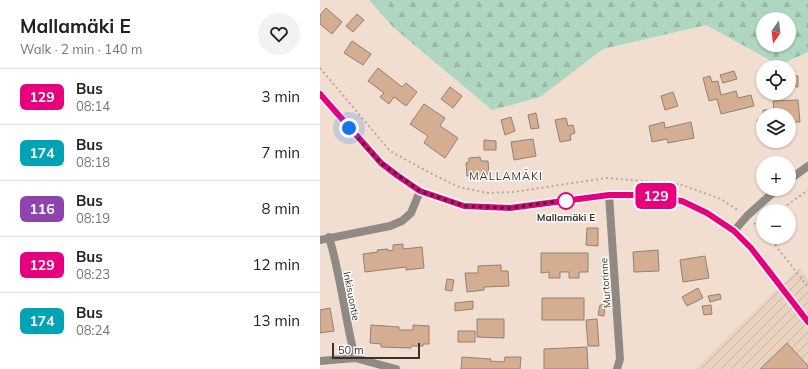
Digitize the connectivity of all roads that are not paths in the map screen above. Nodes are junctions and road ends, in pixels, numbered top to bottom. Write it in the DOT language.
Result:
graph roads {
  1 [pos="320,94"];
  2 [pos="808,166"];
  3 [pos="796,175"];
  4 [pos="420,191"];
  5 [pos="609,195"];
  6 [pos="769,196"];
  7 [pos="734,231"];
  8 [pos="329,238"];
  9 [pos="320,240"];
  10 [pos="808,322"];
  11 [pos="355,358"];
  12 [pos="320,361"];
  13 [pos="396,369"];
  14 [pos="617,369"];
  1 -- 4 [label="main road"];
  2 -- 3 [label="street"];
  4 -- 5 [label="main road"];
  4 -- 8 [label="street"];
  5 -- 7 [label="main road"];
  5 -- 14 [label="street, Murtorinne"];
  6 -- 7 [label="street"];
  7 -- 10 [label="main road"];
  8 -- 9 [label="street"];
  8 -- 11 [label="street, Inkisuontie"];
  11 -- 12 [label="street"];
  11 -- 13 [label="street"];
}
